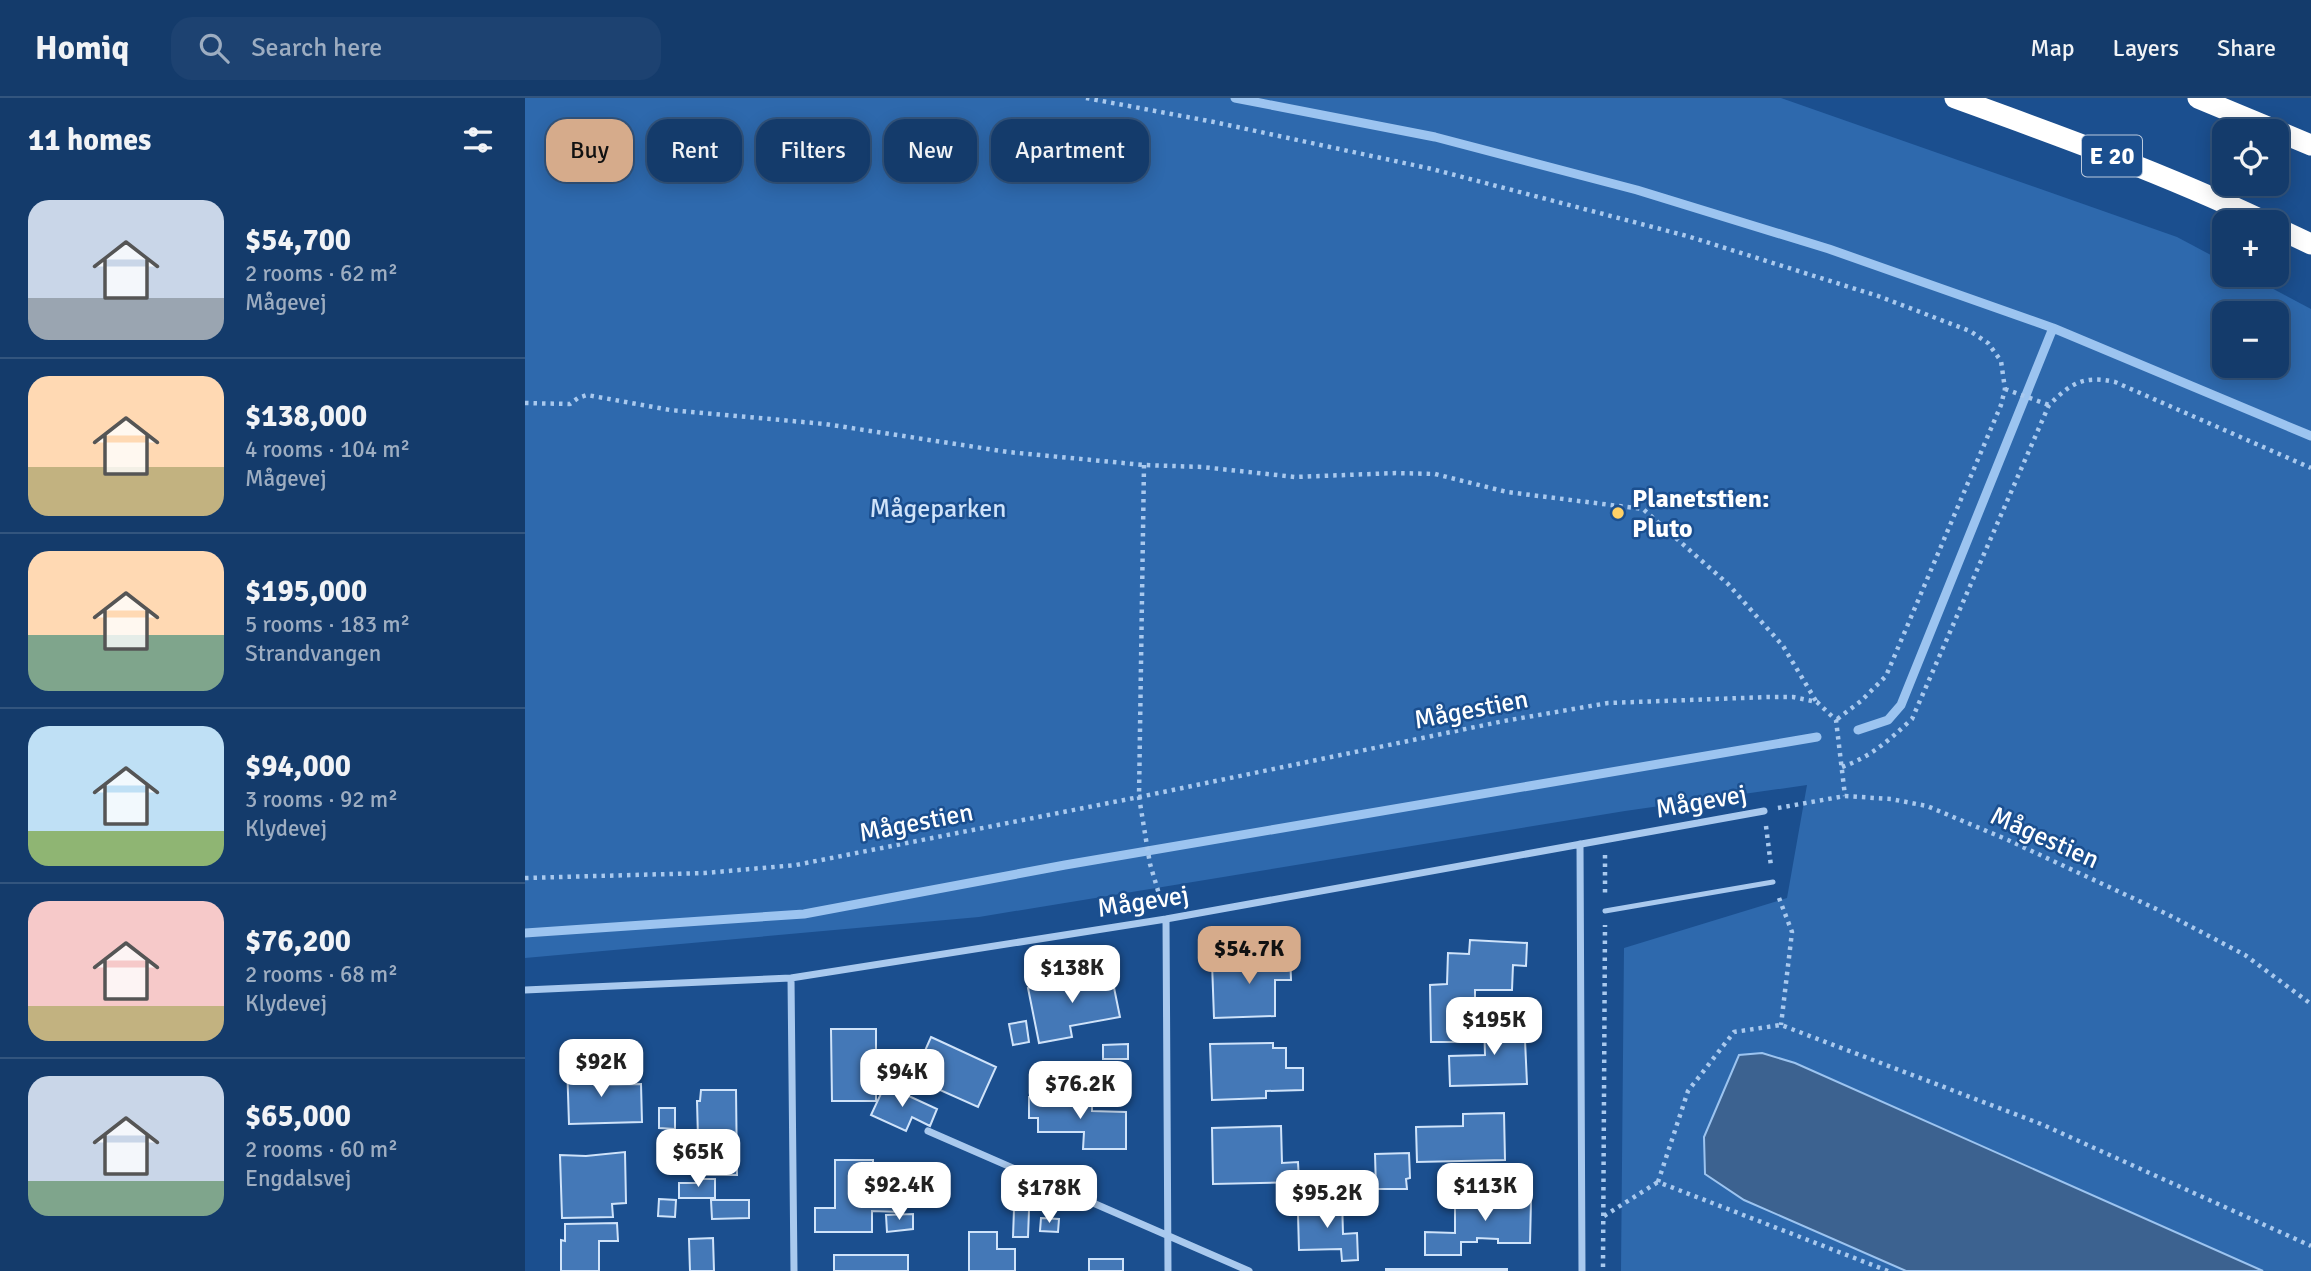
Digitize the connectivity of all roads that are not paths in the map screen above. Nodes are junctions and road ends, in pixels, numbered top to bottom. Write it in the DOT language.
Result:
graph roads {
  1 [pos="1955,98"];
  2 [pos="2198,98"];
  3 [pos="2311,145"];
  4 [pos="2240,210"];
  5 [pos="2289,234"];
  6 [pos="2311,244"];
  7 [pos="1764,811"];
  8 [pos="1580,844"];
  9 [pos="1773,882"];
  10 [pos="1605,911"];
  11 [pos="1166,919"];
  12 [pos="791,978"];
  13 [pos="525,990"];
  14 [pos="928,1132"];
  15 [pos="1168,1235"];
  16 [pos="794,1271"];
  17 [pos="1168,1271"];
  18 [pos="1249,1271"];
  19 [pos="1582,1271"];
  1 -- 4 [label="highway, E 20"];
  2 -- 3 [label="highway"];
  5 -- 6 [label="highway"];
  7 -- 8 [label="street, Mågevej"];
  8 -- 11 [label="street, Mågevej"];
  8 -- 19 [label="street"];
  9 -- 10 [label="lane"];
  11 -- 12 [label="street, Mågevej"];
  11 -- 15 [label="street"];
  12 -- 13 [label="street, Mågevej"];
  12 -- 16 [label="street"];
  14 -- 15 [label="street"];
  15 -- 17 [label="street"];
  15 -- 18 [label="street"];
}
